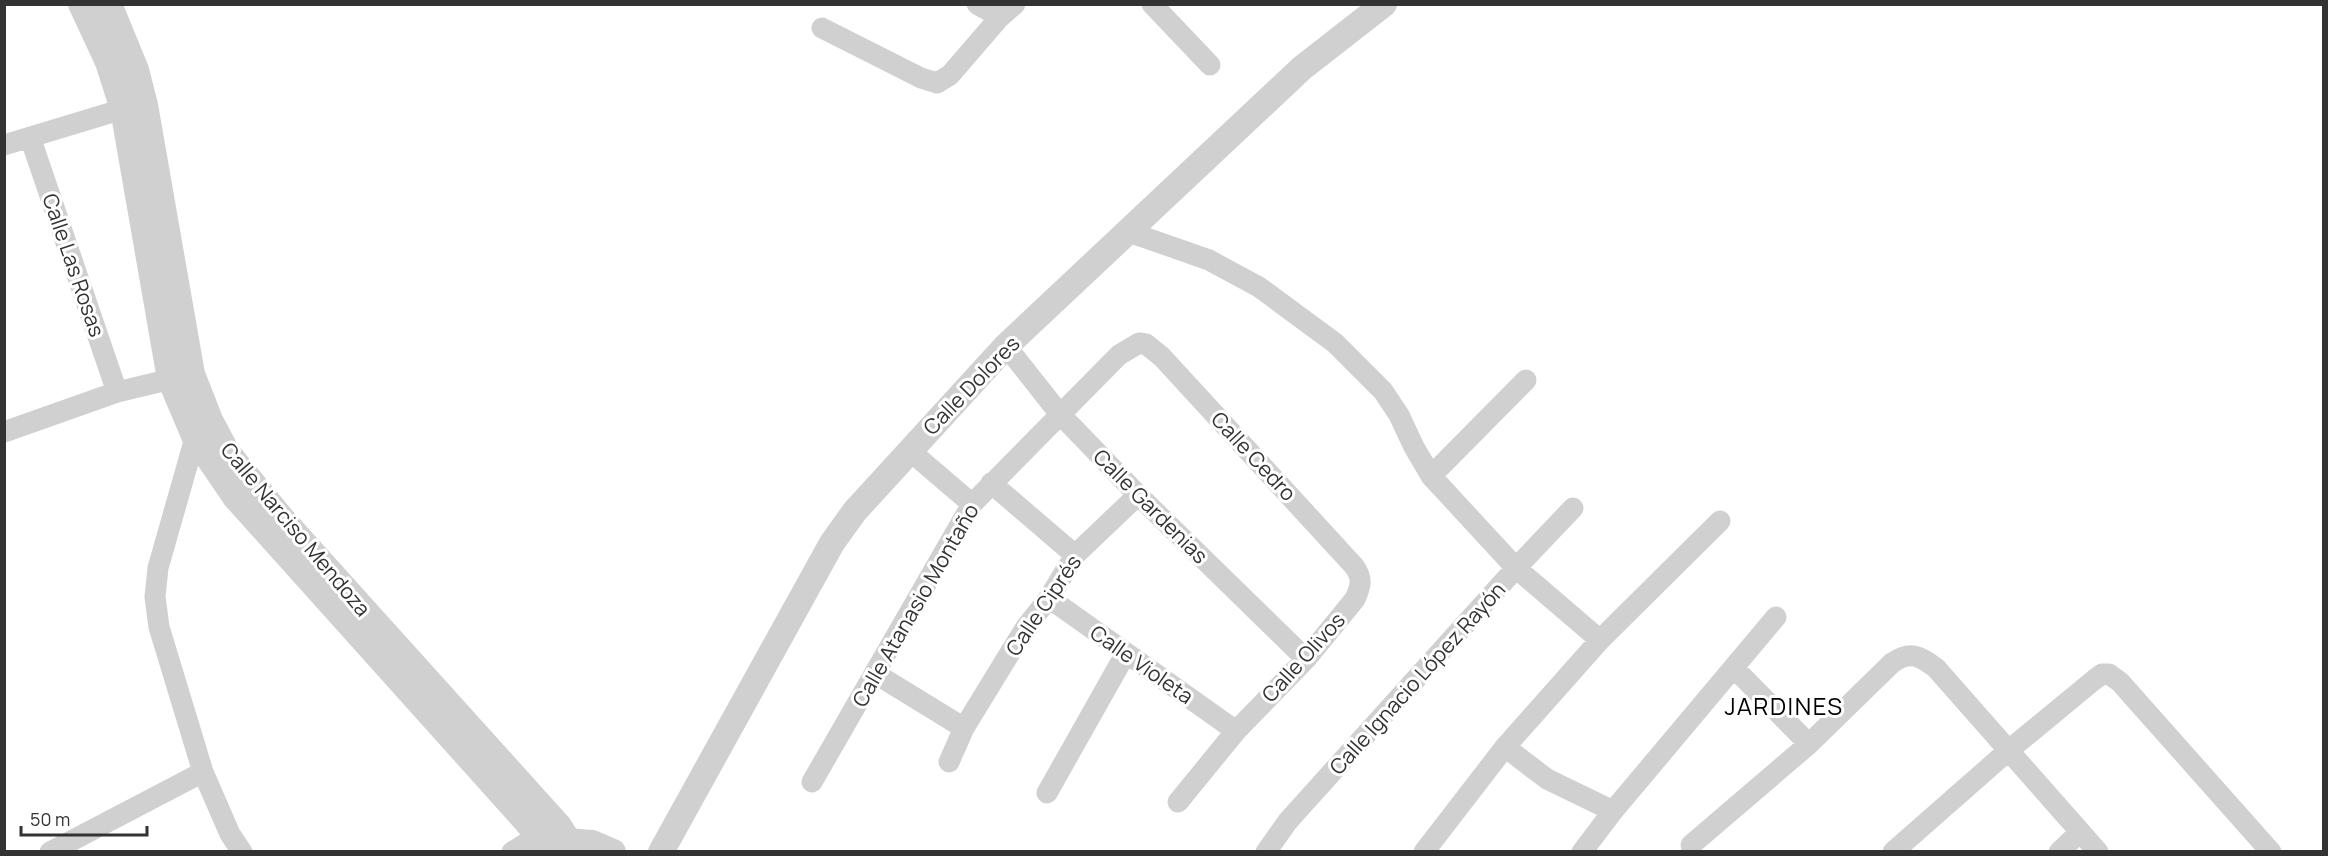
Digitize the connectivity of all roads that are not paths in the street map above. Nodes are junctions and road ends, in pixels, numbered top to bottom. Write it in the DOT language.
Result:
graph roads {
  1 [pos="81,4"];
  2 [pos="109,4"];
  3 [pos="977,4"];
  4 [pos="1152,4"];
  5 [pos="1384,4"];
  6 [pos="1008,11"];
  7 [pos="822,28"];
  8 [pos="1210,65"];
  9 [pos="123,109"];
  10 [pos="30,137"];
  11 [pos="4,145"];
  12 [pos="1129,232"];
  13 [pos="1139,343"];
  14 [pos="1006,346"];
  15 [pos="181,377"];
  16 [pos="1526,380"];
  17 [pos="117,392"];
  18 [pos="1059,413"];
  19 [pos="4,432"];
  20 [pos="195,438"];
  21 [pos="909,450"];
  22 [pos="1431,476"];
  23 [pos="991,483"];
  24 [pos="1138,495"];
  25 [pos="972,504"];
  26 [pos="1574,508"];
  27 [pos="1720,521"];
  28 [pos="1075,555"];
  29 [pos="1516,568"];
  30 [pos="1361,578"];
  31 [pos="1049,598"];
  32 [pos="1776,617"];
  33 [pos="1600,640"];
  34 [pos="1126,653"];
  35 [pos="1306,659"];
  36 [pos="1734,669"];
  37 [pos="876,674"];
  38 [pos="964,728"];
  39 [pos="1236,731"];
  40 [pos="1809,744"];
  41 [pos="1505,747"];
  42 [pos="2008,750"];
  43 [pos="949,762"];
  44 [pos="203,772"];
  45 [pos="812,782"];
  46 [pos="1047,793"];
  47 [pos="1178,802"];
  48 [pos="1613,812"];
  49 [pos="2080,832"];
  50 [pos="1690,845"];
  51 [pos="542,846"];
  52 [pos="569,846"];
  53 [pos="50,852"];
  54 [pos="242,852"];
  55 [pos="512,852"];
  56 [pos="613,852"];
  57 [pos="661,852"];
  58 [pos="1266,852"];
  59 [pos="1424,852"];
  60 [pos="1582,852"];
  61 [pos="1893,852"];
  62 [pos="2059,852"];
  63 [pos="2098,852"];
  64 [pos="2271,852"];
  1 -- 9 [label="street, Calle Narciso Mendoza"];
  2 -- 15 [label="street, Calle Narciso Mendoza"];
  3 -- 6 [label="street"];
  4 -- 8 [label="street"];
  5 -- 12 [label="street, Calle Dolores"];
  6 -- 7 [label="street"];
  9 -- 10 [label="street"];
  9 -- 15 [label="street, Calle Narciso Mendoza"];
  10 -- 11 [label="street"];
  10 -- 17 [label="street, Calle Las Rosas"];
  12 -- 14 [label="street, Calle Dolores"];
  12 -- 22 [label="street"];
  13 -- 18 [label="street, Calle Atanasio Montaño"];
  13 -- 30 [label="street, Calle Cedro"];
  14 -- 18 [label="street, Calle Gardenias"];
  14 -- 21 [label="street, Calle Dolores"];
  15 -- 17 [label="street"];
  15 -- 20 [label="street, Calle Narciso Mendoza"];
  15 -- 52 [label="street, Calle Narciso Mendoza"];
  16 -- 22 [label="street"];
  17 -- 19 [label="street"];
  18 -- 23 [label="street, Calle Atanasio Montaño"];
  18 -- 24 [label="street, Calle Gardenias"];
  20 -- 44 [label="street"];
  20 -- 51 [label="street, Calle Narciso Mendoza"];
  21 -- 25 [label="street"];
  21 -- 57 [label="street, Calle Dolores"];
  22 -- 29 [label="street"];
  23 -- 25 [label="street, Calle Atanasio Montaño"];
  23 -- 28 [label="street"];
  24 -- 28 [label="street, Calle Ciprés"];
  24 -- 35 [label="street, Calle Gardenias"];
  25 -- 37 [label="street, Calle Atanasio Montaño"];
  26 -- 29 [label="street, Calle Ignacio López Rayón"];
  27 -- 33 [label="street"];
  28 -- 31 [label="street, Calle Ciprés"];
  29 -- 33 [label="street"];
  29 -- 58 [label="street, Calle Ignacio López Rayón"];
  30 -- 35 [label="street, Calle Olivos"];
  31 -- 34 [label="street, Calle Violeta"];
  31 -- 38 [label="street, Calle Ciprés"];
  32 -- 36 [label="street"];
  33 -- 41 [label="street"];
  34 -- 39 [label="street, Calle Violeta"];
  34 -- 46 [label="street"];
  35 -- 39 [label="street, Calle Olivos"];
  36 -- 40 [label="street"];
  36 -- 48 [label="street"];
  37 -- 38 [label="street"];
  37 -- 45 [label="street, Calle Atanasio Montaño"];
  38 -- 43 [label="street, Calle Ciprés"];
  39 -- 47 [label="street, Calle Olivos"];
  40 -- 42 [label="street"];
  40 -- 50 [label="street"];
  41 -- 48 [label="street"];
  41 -- 59 [label="street"];
  42 -- 49 [label="street"];
  42 -- 61 [label="street"];
  42 -- 64 [label="street"];
  44 -- 53 [label="street"];
  44 -- 54 [label="street"];
  48 -- 60 [label="street"];
  49 -- 62 [label="street"];
  49 -- 63 [label="street"];
  51 -- 52 [label="street"];
  51 -- 55 [label="street"];
  52 -- 56 [label="street"];
}
